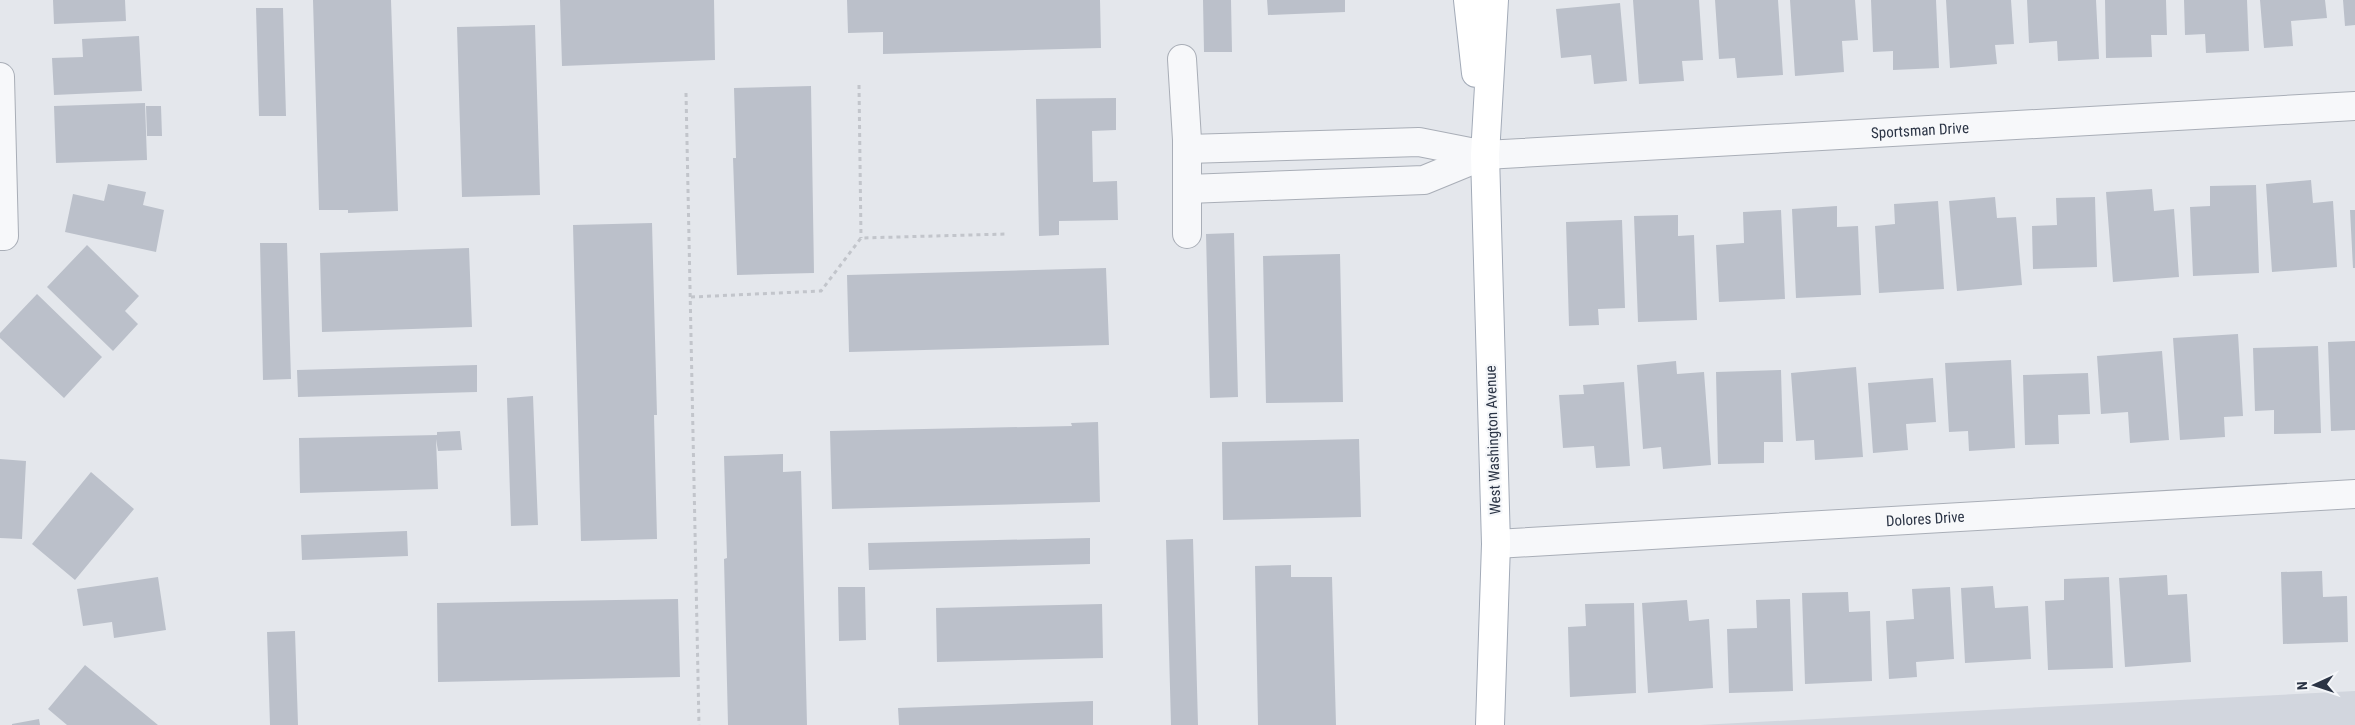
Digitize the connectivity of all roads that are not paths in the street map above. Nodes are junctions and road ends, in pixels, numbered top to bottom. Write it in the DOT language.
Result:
graph roads {
  1 [pos="1468,0"];
  2 [pos="1494,0"];
  3 [pos="1182,59"];
  4 [pos="0,77"];
  5 [pos="2355,106"];
  6 [pos="1187,149"];
  7 [pos="1485,155"];
  8 [pos="1188,189"];
  9 [pos="1187,234"];
  10 [pos="2,236"];
  11 [pos="2355,494"];
  12 [pos="1496,544"];
  13 [pos="1490,725"];
  1 -- 7 [label="main road, West Washington Avenue"];
  2 -- 7 [label="main road, West Washington Avenue"];
  3 -- 6 [label="street"];
  4 -- 10 [label="street"];
  5 -- 7 [label="street, Sportsman Drive"];
  6 -- 7 [label="street"];
  6 -- 8 [label="street"];
  7 -- 8 [label="street"];
  7 -- 12 [label="main road, West Washington Avenue"];
  8 -- 9 [label="street"];
  11 -- 12 [label="street, Dolores Drive"];
  12 -- 13 [label="main road, West Washington Avenue"];
}
